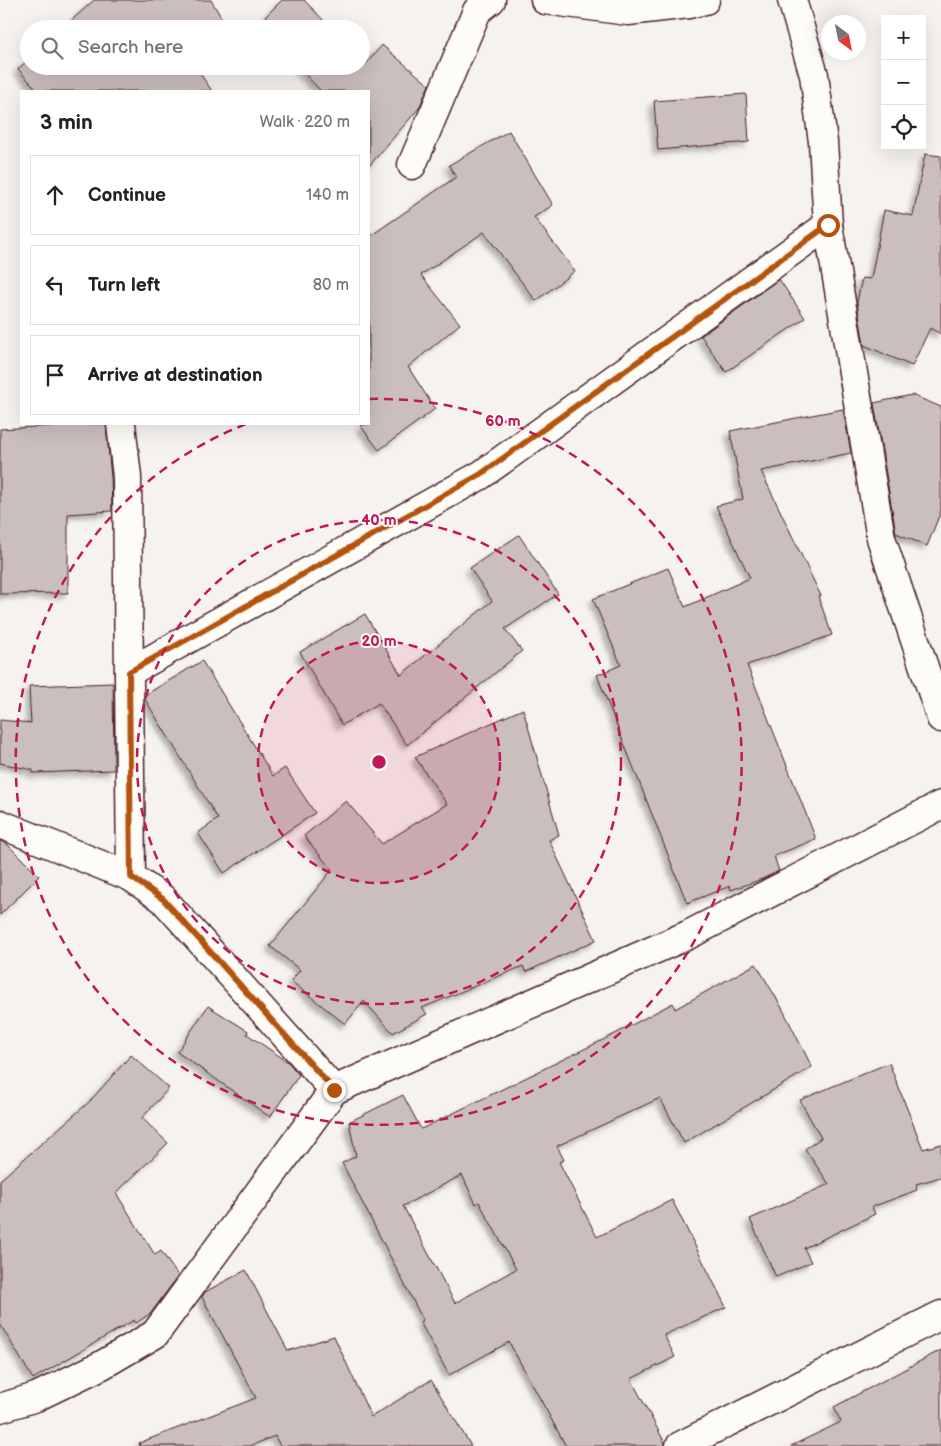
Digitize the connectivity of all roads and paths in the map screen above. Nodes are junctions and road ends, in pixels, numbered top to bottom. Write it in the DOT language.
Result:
graph roads {
  1 [pos="491,0"];
  2 [pos="545,0"];
  3 [pos="705,0"];
  4 [pos="792,0"];
  5 [pos="412,165"];
  6 [pos="828,225"];
  7 [pos="121,425"];
  8 [pos="129,672"];
  9 [pos="941,718"];
  10 [pos="941,805"];
  11 [pos="0,824"];
  12 [pos="131,877"];
  13 [pos="334,1090"];
  14 [pos="941,1315"];
  15 [pos="0,1408"];
  16 [pos="680,1446"];
  1 -- 5 [label="street"];
  2 -- 3 [label="street"];
  4 -- 6 [label="street"];
  6 -- 8 [label="street"];
  6 -- 9 [label="street"];
  7 -- 8 [label="street"];
  8 -- 12 [label="street"];
  10 -- 13 [label="street"];
  11 -- 12 [label="street"];
  12 -- 13 [label="street"];
  13 -- 15 [label="street"];
  14 -- 16 [label="street"];
}
